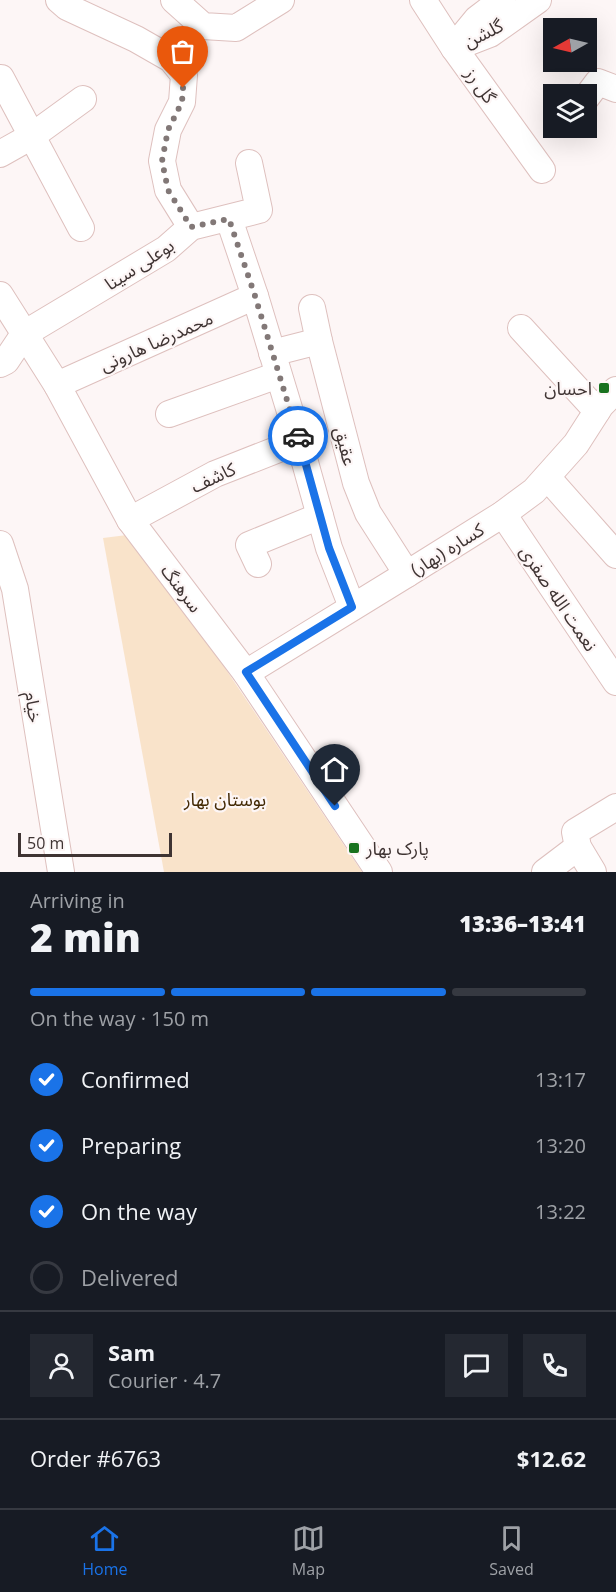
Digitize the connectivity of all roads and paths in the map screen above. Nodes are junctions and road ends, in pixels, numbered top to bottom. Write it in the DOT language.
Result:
graph roads {
  1 [pos="59,0"];
  2 [pos="174,0"];
  3 [pos="281,0"];
  4 [pos="423,0"];
  5 [pos="502,0"];
  6 [pos="538,0"];
  7 [pos="454,48"];
  8 [pos="1,78"];
  9 [pos="596,84"];
  10 [pos="616,89"];
  11 [pos="83,99"];
  12 [pos="32,136"];
  13 [pos="0,154"];
  14 [pos="249,163"];
  15 [pos="542,170"];
  16 [pos="229,219"];
  17 [pos="191,227"];
  18 [pos="81,228"];
  19 [pos="0,295"];
  20 [pos="255,296"];
  21 [pos="312,308"];
  22 [pos="521,328"];
  23 [pos="12,335"];
  24 [pos="319,341"];
  25 [pos="0,364"];
  26 [pos="275,364"];
  27 [pos="57,385"];
  28 [pos="616,390"];
  29 [pos="597,411"];
  30 [pos="169,414"];
  31 [pos="299,441"];
  32 [pos="547,477"];
  33 [pos="503,514"];
  34 [pos="320,516"];
  35 [pos="130,520"];
  36 [pos="0,544"];
  37 [pos="616,555"];
  38 [pos="258,564"];
  39 [pos="407,574"];
  40 [pos="352,607"];
  41 [pos="246,672"];
  42 [pos="616,682"];
  43 [pos="616,807"];
  44 [pos="578,847"];
  45 [pos="62,872"];
  46 [pos="379,872"];
  47 [pos="545,872"];
  48 [pos="592,872"];
  1 -- 17 [label="street"];
  2 -- 3 [label="street"];
  4 -- 7 [label="street, گل رز"];
  5 -- 7 [label="street, گلشن"];
  6 -- 7 [label="street, گلشن"];
  7 -- 15 [label="street, گل رز"];
  8 -- 12 [label="street"];
  9 -- 10 [label="street"];
  11 -- 12 [label="street"];
  12 -- 13 [label="street"];
  12 -- 18 [label="street"];
  14 -- 16 [label="street, بوعلی سینا"];
  16 -- 17 [label="street, بوعلی سینا"];
  16 -- 20 [label="street"];
  17 -- 23 [label="street, بوعلی سینا"];
  19 -- 23 [label="street, سرهنگ"];
  20 -- 26 [label="street"];
  20 -- 27 [label="street, محمدرضا هارونی"];
  21 -- 24 [label="street, عقیق"];
  22 -- 29 [label="street"];
  23 -- 25 [label="street, بوعلی سینا"];
  23 -- 27 [label="street, سرهنگ"];
  24 -- 26 [label="street"];
  24 -- 39 [label="street, عقیق"];
  26 -- 30 [label="street"];
  26 -- 31 [label="street"];
  27 -- 35 [label="street, سرهنگ"];
  28 -- 29 [label="street, کساره (بهار)"];
  29 -- 32 [label="street, کساره (بهار)"];
  31 -- 34 [label="street"];
  31 -- 35 [label="street, کاشف"];
  32 -- 33 [label="street, کساره (بهار)"];
  32 -- 37 [label="street"];
  33 -- 39 [label="street, کساره (بهار)"];
  33 -- 42 [label="street, نعمت الله صفری"];
  34 -- 38 [label="street"];
  34 -- 40 [label="street"];
  35 -- 41 [label="street, سرهنگ"];
  36 -- 45 [label="street, خیام"];
  39 -- 40 [label="street, کساره (بهار)"];
  40 -- 41 [label="street, کساره (بهار)"];
  41 -- 46 [label="street, سرهنگ"];
  43 -- 44 [label="street"];
  44 -- 47 [label="street"];
  44 -- 48 [label="street"];
}
